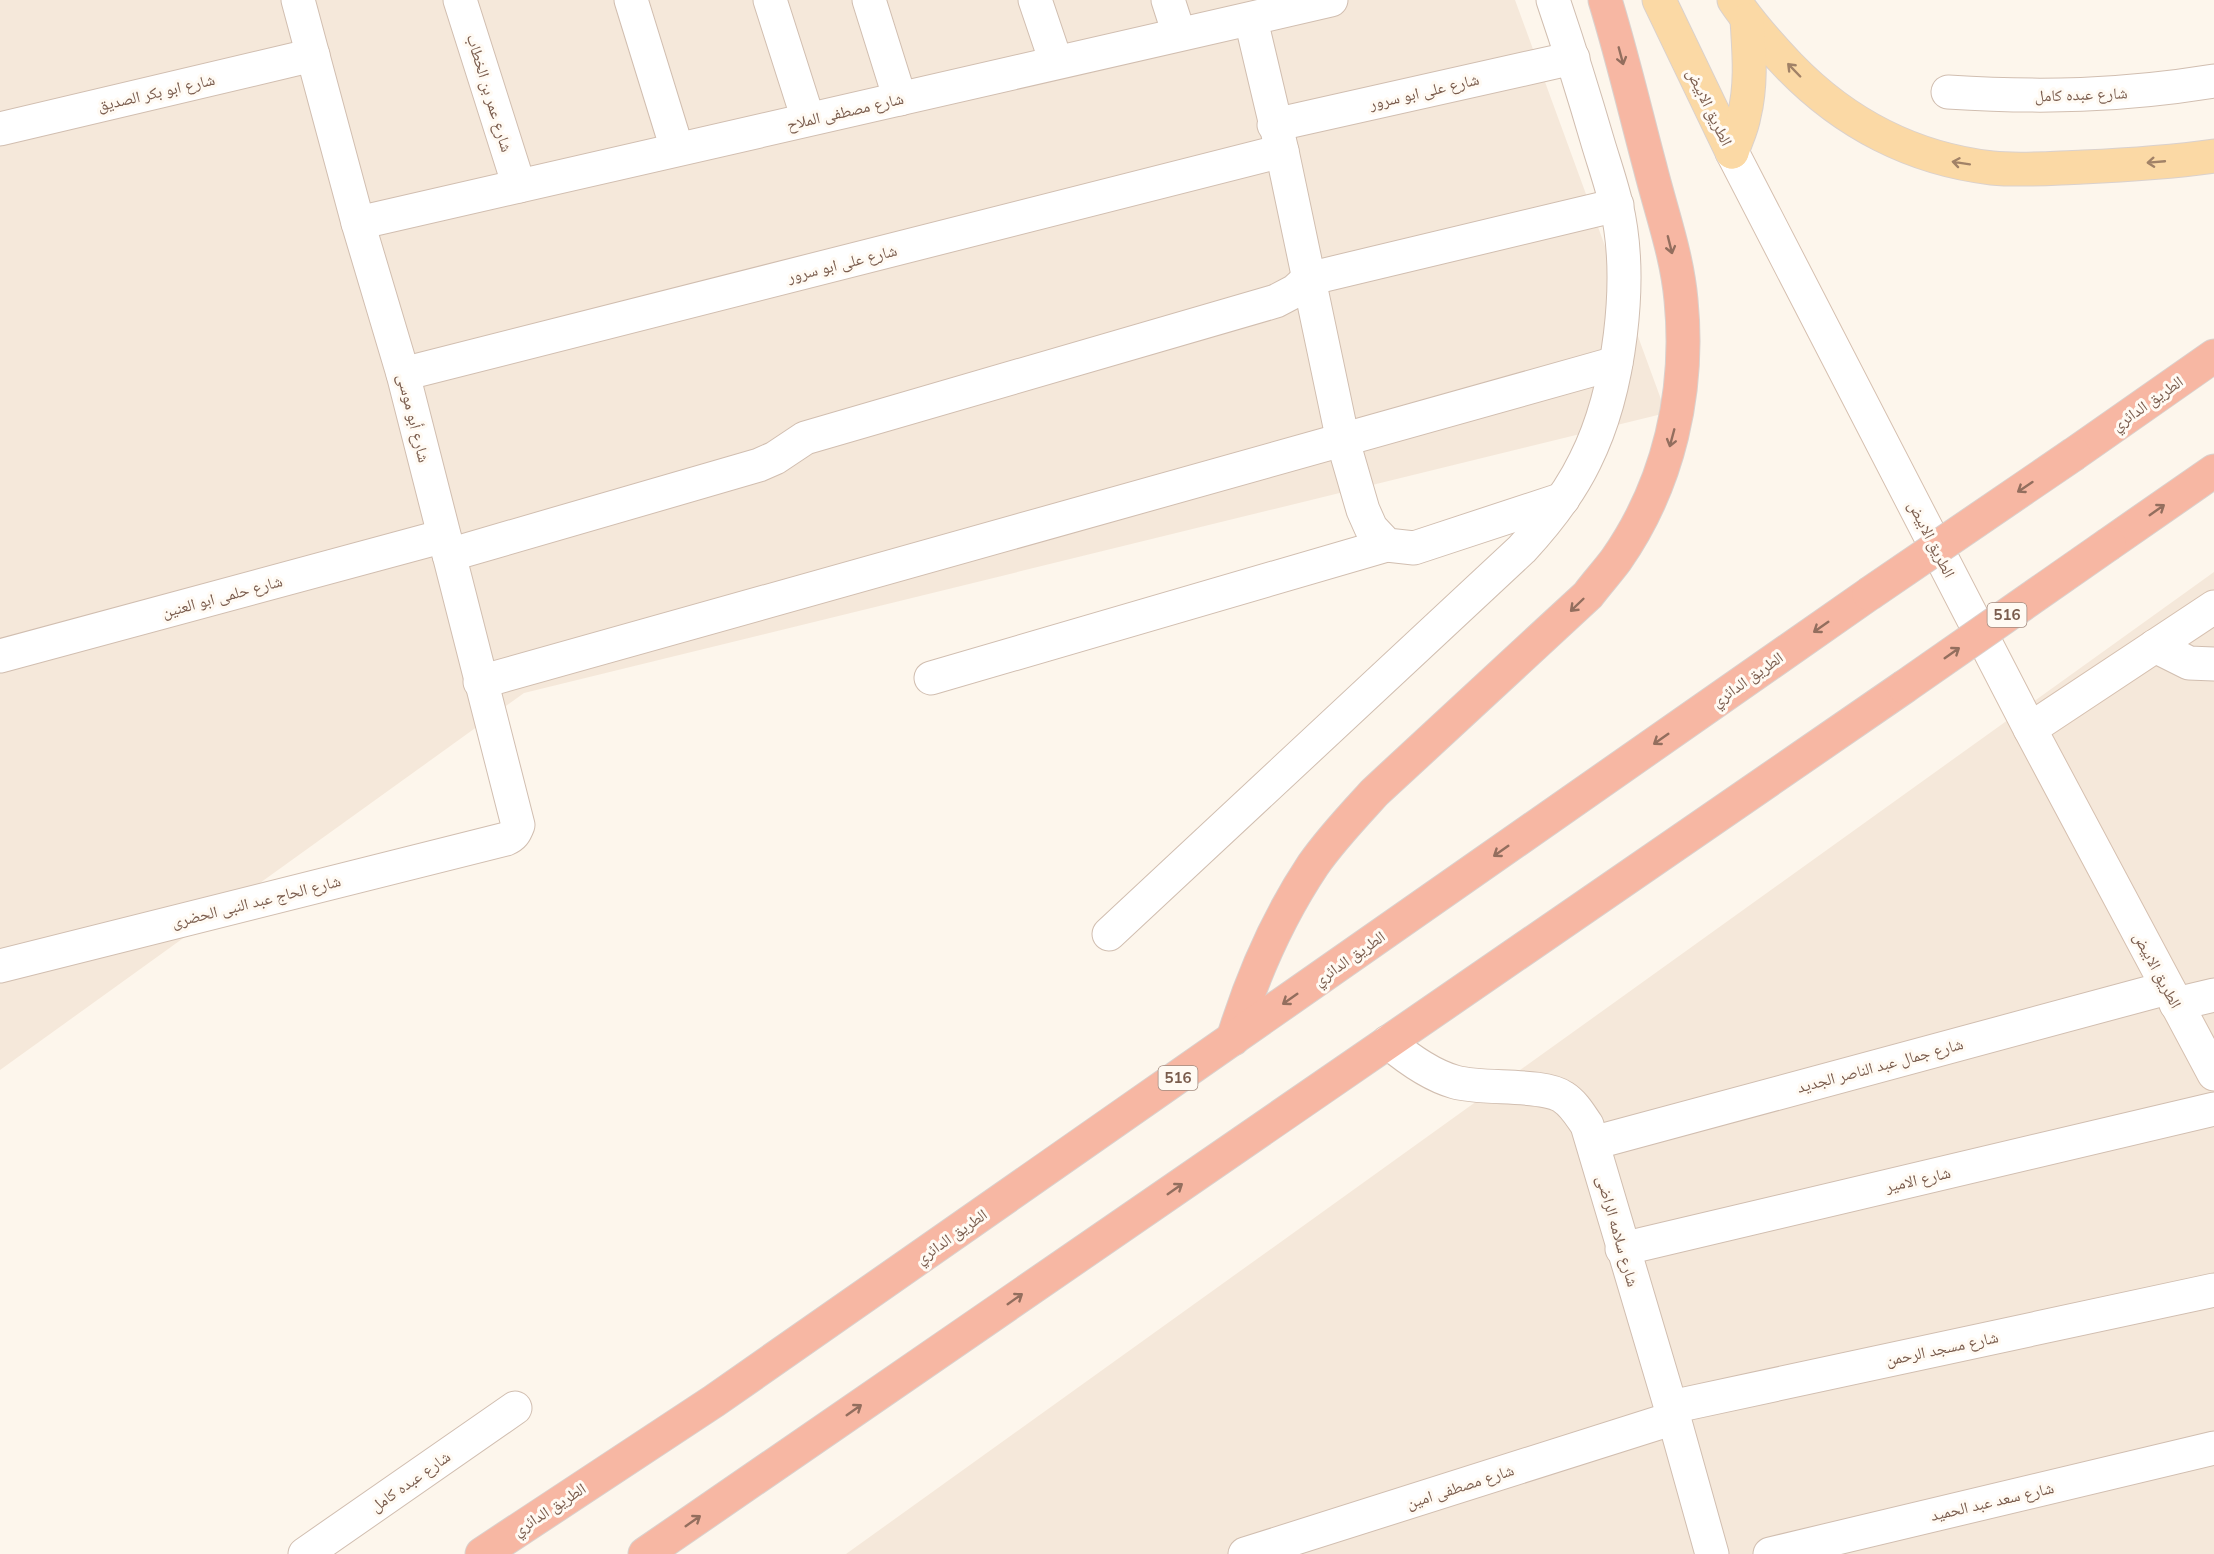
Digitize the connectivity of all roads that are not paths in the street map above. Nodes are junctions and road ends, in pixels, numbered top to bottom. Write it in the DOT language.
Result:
graph roads {
  1 [pos="298,0"];
  2 [pos="460,0"];
  3 [pos="631,0"];
  4 [pos="770,0"];
  5 [pos="869,0"];
  6 [pos="1035,0"];
  7 [pos="1168,0"];
  8 [pos="1331,0"];
  9 [pos="1553,0"];
  10 [pos="1605,0"];
  11 [pos="1659,0"];
  12 [pos="1741,10"];
  13 [pos="1251,20"];
  14 [pos="1179,34"];
  15 [pos="313,55"];
  16 [pos="1573,57"];
  17 [pos="1056,62"];
  18 [pos="2214,81"];
  19 [pos="1948,92"];
  20 [pos="900,99"];
  21 [pos="808,119"];
  22 [pos="0,129"];
  23 [pos="1278,138"];
  24 [pos="677,149"];
  25 [pos="1732,152"];
  26 [pos="2214,156"];
  27 [pos="519,186"];
  28 [pos="1617,205"];
  29 [pos="358,223"];
  30 [pos="1308,279"];
  31 [pos="2214,356"];
  32 [pos="1616,363"];
  33 [pos="404,374"];
  34 [pos="1343,441"];
  35 [pos="2214,471"];
  36 [pos="1563,499"];
  37 [pos="446,545"];
  38 [pos="1387,545"];
  39 [pos="2214,607"];
  40 [pos="2155,646"];
  41 [pos="0,656"];
  42 [pos="2214,664"];
  43 [pos="931,678"];
  44 [pos="480,682"];
  45 [pos="2030,729"];
  46 [pos="512,837"];
  47 [pos="1109,934"];
  48 [pos="0,966"];
  49 [pos="2214,994"];
  50 [pos="2171,996"];
  51 [pos="1233,1039"];
  52 [pos="1388,1042"];
  53 [pos="2214,1074"];
  54 [pos="2214,1109"];
  55 [pos="1593,1143"];
  56 [pos="1622,1249"];
  57 [pos="2214,1290"];
  58 [pos="514,1408"];
  59 [pos="1672,1412"];
  60 [pos="2214,1448"];
  61 [pos="305,1554"];
  62 [pos="482,1554"];
  63 [pos="645,1554"];
  64 [pos="1245,1554"];
  65 [pos="1712,1554"];
  66 [pos="1770,1554"];
  1 -- 15 [label="street, شارع أبو موسى"];
  2 -- 27 [label="street, شارع عمر بن الخطاب"];
  3 -- 24 [label="street"];
  4 -- 21 [label="street"];
  5 -- 20 [label="street"];
  6 -- 17 [label="street"];
  7 -- 14 [label="street"];
  8 -- 13 [label="street, شارع مصطفى الملاح"];
  9 -- 16 [label="street"];
  10 -- 51 [label="highway, one-way"];
  11 -- 25 [label="main road, الطريق الابيض"];
  12 -- 25 [label="main road"];
  26 -- 12 [label="main road, one-way"];
  13 -- 14 [label="street, شارع مصطفى الملاح"];
  13 -- 23 [label="street"];
  14 -- 17 [label="street, شارع مصطفى الملاح"];
  15 -- 22 [label="street, شارع ابو بكر الصديق"];
  15 -- 29 [label="street, شارع أبو موسى"];
  16 -- 23 [label="street, شارع على ابو سرور"];
  16 -- 28 [label="street"];
  17 -- 20 [label="street, شارع مصطفى الملاح"];
  18 -- 19 [label="street, شارع عبده كامل"];
  20 -- 21 [label="street, شارع مصطفى الملاح"];
  21 -- 24 [label="street, شارع مصطفى الملاح"];
  23 -- 30 [label="street"];
  23 -- 33 [label="street, شارع على ابو سرور"];
  24 -- 27 [label="street, شارع مصطفى الملاح"];
  25 -- 45 [label="street, الطريق الابيض"];
  27 -- 29 [label="street, شارع مصطفى الملاح"];
  28 -- 30 [label="street"];
  28 -- 32 [label="street"];
  29 -- 33 [label="street, شارع أبو موسى"];
  30 -- 34 [label="street"];
  30 -- 37 [label="street, شارع حلمى ابو العنين"];
  31 -- 51 [label="highway, الطريق الدائري / 516, one-way, bridge"];
  32 -- 34 [label="street"];
  32 -- 36 [label="street"];
  33 -- 37 [label="street, شارع أبو موسى"];
  34 -- 38 [label="street"];
  34 -- 44 [label="street"];
  52 -- 35 [label="highway, 516, one-way, bridge"];
  36 -- 38 [label="street"];
  36 -- 47 [label="street"];
  37 -- 41 [label="street, شارع حلمى ابو العنين"];
  37 -- 44 [label="street, شارع أبو موسى"];
  38 -- 43 [label="street"];
  39 -- 40 [label="street"];
  40 -- 42 [label="street"];
  40 -- 45 [label="street"];
  44 -- 46 [label="street, شارع أبو موسى"];
  45 -- 50 [label="street, الطريق الابيض"];
  46 -- 48 [label="street, شارع الحاج عبد النبى الحضرى"];
  49 -- 50 [label="street, شارع جمال عبد الناصر الجديد"];
  50 -- 53 [label="street, الطريق الابيض"];
  50 -- 55 [label="street, شارع جمال عبد الناصر الجديد"];
  51 -- 62 [label="highway, الطريق الدائري / 516"];
  52 -- 55 [label="street, شارع سلامه الراضى"];
  63 -- 52 [label="highway, 516, one-way"];
  54 -- 56 [label="street, شارع الامير"];
  55 -- 56 [label="street, شارع سلامه الراضى"];
  56 -- 59 [label="street, شارع سلامه الراضى"];
  57 -- 59 [label="street, شارع مسجد الرحمن"];
  58 -- 61 [label="street, شارع عبده كامل"];
  59 -- 64 [label="street, شارع مصطفى امين"];
  59 -- 65 [label="street, شارع سلامه الراضى"];
  60 -- 66 [label="street, شارع سعد عبد الحميد"];
}
